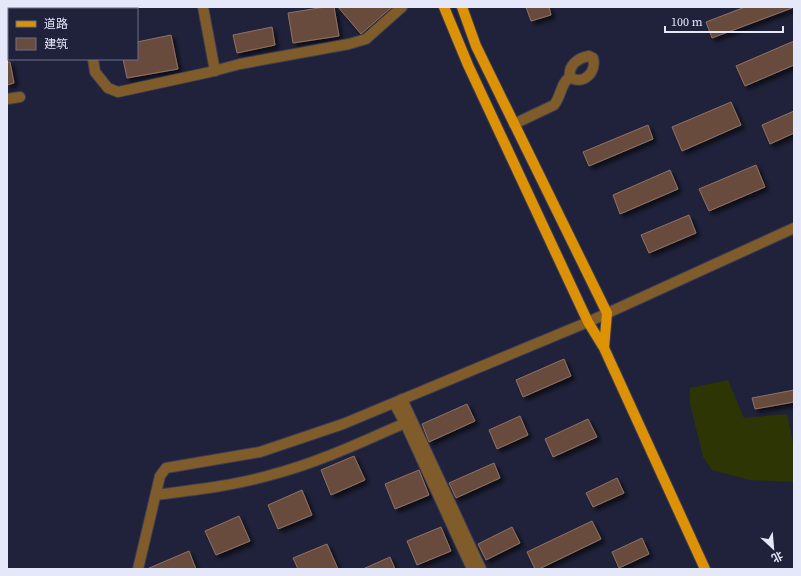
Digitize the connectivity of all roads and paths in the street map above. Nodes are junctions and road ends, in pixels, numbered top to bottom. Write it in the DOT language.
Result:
graph roads {
  1 [pos="203,7"];
  2 [pos="402,7"];
  3 [pos="444,7"];
  4 [pos="462,7"];
  5 [pos="93,60"];
  6 [pos="214,70"];
  7 [pos="570,77"];
  8 [pos="20,98"];
  9 [pos="7,99"];
  10 [pos="514,124"];
  11 [pos="794,228"];
  12 [pos="607,313"];
  13 [pos="588,322"];
  14 [pos="604,348"];
  15 [pos="398,401"];
  16 [pos="405,423"];
  17 [pos="156,496"];
  18 [pos="138,569"];
  19 [pos="472,569"];
  20 [pos="481,569"];
  21 [pos="705,569"];
  1 -- 6 [label="street"];
  2 -- 6 [label="street"];
  3 -- 13 [label="main road"];
  4 -- 10 [label="main road"];
  5 -- 6 [label="street"];
  7 -- 10 [label="street"];
  8 -- 9 [label="street"];
  10 -- 12 [label="main road"];
  11 -- 12 [label="street"];
  12 -- 13 [label="street"];
  12 -- 14 [label="main road"];
  13 -- 14 [label="main road"];
  13 -- 15 [label="street"];
  14 -- 21 [label="main road"];
  15 -- 16 [label="street"];
  15 -- 17 [label="street"];
  15 -- 20 [label="street"];
  16 -- 17 [label="street"];
  16 -- 19 [label="street"];
  17 -- 18 [label="street"];
}
